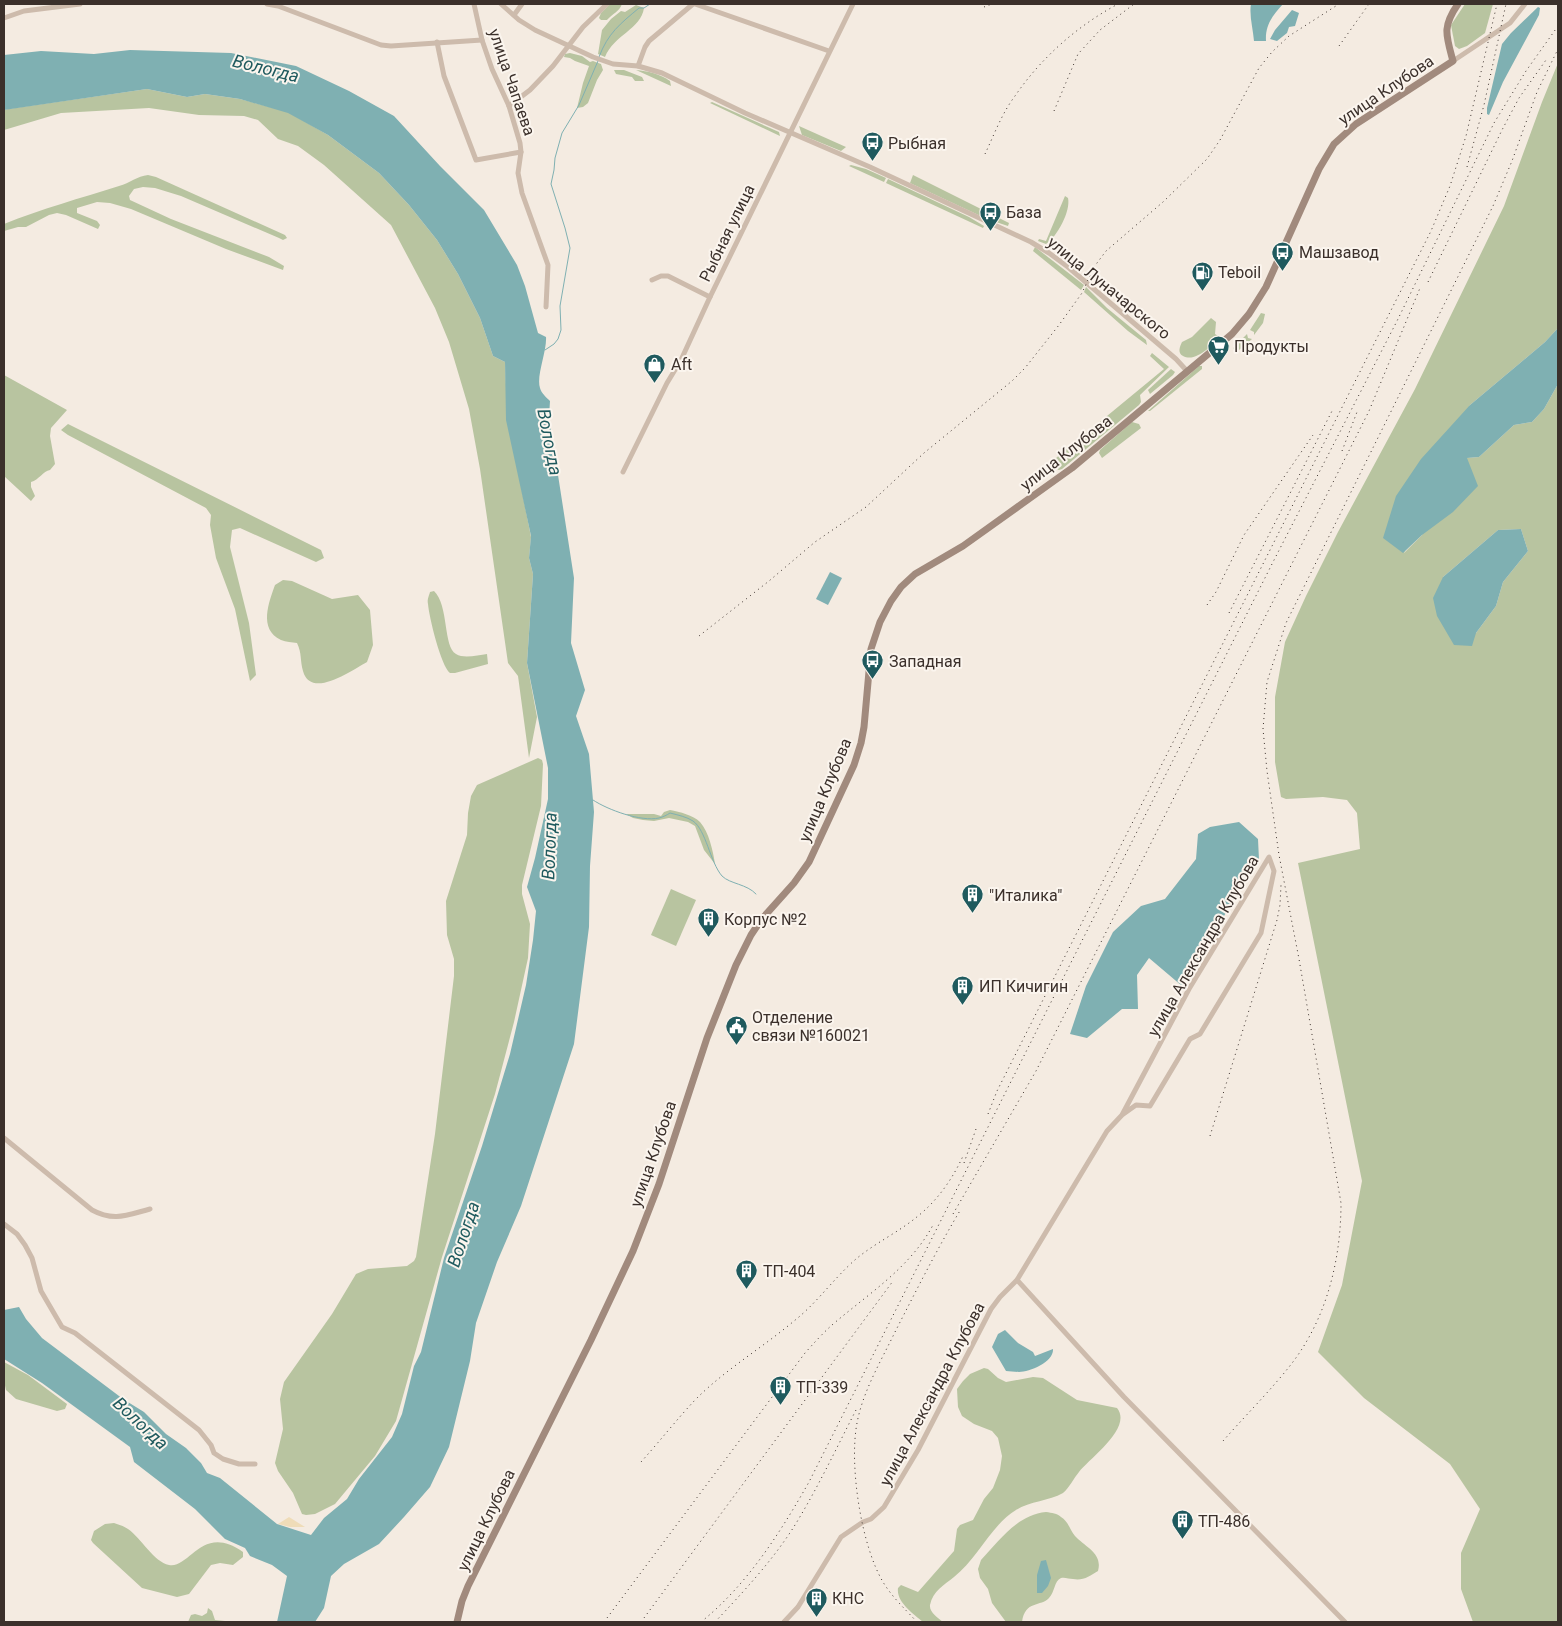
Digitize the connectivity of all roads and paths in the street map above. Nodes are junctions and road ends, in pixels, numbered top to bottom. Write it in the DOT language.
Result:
graph roads {
  1 [pos="80,4"];
  2 [pos="267,4"];
  3 [pos="474,4"];
  4 [pos="501,4"];
  5 [pos="522,4"];
  6 [pos="606,4"];
  7 [pos="694,4"];
  8 [pos="853,4"];
  9 [pos="1458,4"];
  10 [pos="1525,4"];
  11 [pos="514,15"];
  12 [pos="4,18"];
  13 [pos="482,40"];
  14 [pos="437,42"];
  15 [pos="568,46"];
  16 [pos="829,52"];
  17 [pos="1453,61"];
  18 [pos="638,66"];
  19 [pos="509,106"];
  20 [pos="790,133"];
  21 [pos="521,152"];
  22 [pos="652,280"];
  23 [pos="710,297"];
  24 [pos="546,307"];
  25 [pos="1188,371"];
  26 [pos="623,472"];
  27 [pos="1122,1115"];
  28 [pos="4,1138"];
  29 [pos="150,1209"];
  30 [pos="4,1224"];
  31 [pos="1017,1280"];
  32 [pos="255,1464"];
  33 [pos="458,1622"];
  34 [pos="784,1622"];
  35 [pos="1344,1622"];
  1 -- 12 [label="street"];
  2 -- 14 [label="street"];
  3 -- 13 [label="street, улица Чапаева"];
  4 -- 11 [label="street, улица Луначарского"];
  5 -- 11 [label="street"];
  6 -- 15 [label="street"];
  7 -- 16 [label="street"];
  7 -- 18 [label="street"];
  8 -- 16 [label="street, Рыбная улица"];
  9 -- 17 [label="main road"];
  10 -- 17 [label="street, улица Клубова"];
  11 -- 15 [label="street, улица Луначарского"];
  13 -- 14 [label="street"];
  13 -- 19 [label="street, улица Чапаева"];
  14 -- 21 [label="street"];
  15 -- 18 [label="street, улица Луначарского"];
  15 -- 19 [label="street"];
  16 -- 20 [label="street, Рыбная улица"];
  17 -- 25 [label="main road, улица Клубова"];
  18 -- 20 [label="street, улица Луначарского"];
  19 -- 21 [label="street, улица Чапаева"];
  20 -- 23 [label="street, Рыбная улица"];
  20 -- 25 [label="street, улица Луначарского"];
  21 -- 24 [label="street, улица Чапаева"];
  22 -- 23 [label="street"];
  23 -- 26 [label="street, Рыбная улица"];
  25 -- 33 [label="main road, улица Клубова"];
  27 -- 27 [label="street, улица Александра Клубова"];
  27 -- 31 [label="street, улица Александра Клубова"];
  28 -- 29 [label="street"];
  30 -- 32 [label="street"];
  31 -- 34 [label="street, улица Александра Клубова"];
  31 -- 35 [label="street"];
}
